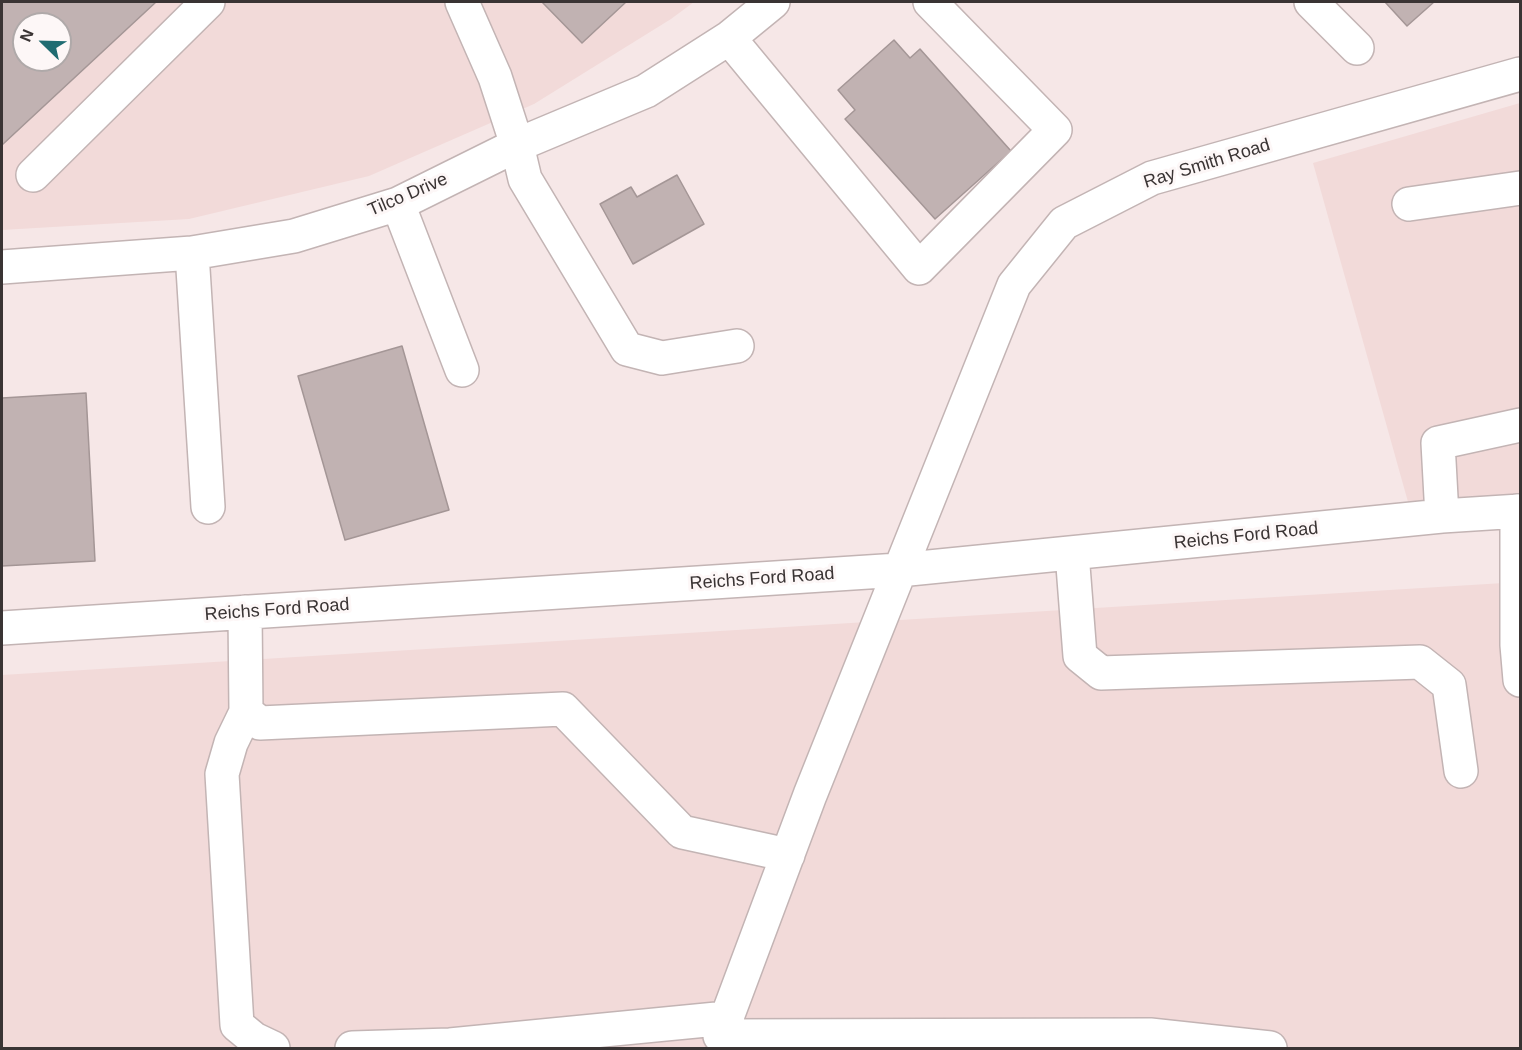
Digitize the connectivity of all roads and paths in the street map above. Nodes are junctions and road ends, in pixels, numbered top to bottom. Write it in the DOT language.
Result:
graph roads {
  1 [pos="208,2"];
  2 [pos="462,2"];
  3 [pos="773,2"];
  4 [pos="930,2"];
  5 [pos="1311,2"];
  6 [pos="729,38"];
  7 [pos="1357,48"];
  8 [pos="1521,74"];
  9 [pos="517,145"];
  10 [pos="33,175"];
  11 [pos="1521,188"];
  12 [pos="398,204"];
  13 [pos="1409,204"];
  14 [pos="192,253"];
  15 [pos="2,267"];
  16 [pos="736,346"];
  17 [pos="462,370"];
  18 [pos="1521,425"];
  19 [pos="208,507"];
  20 [pos="1519,511"];
  21 [pos="1442,516"];
  22 [pos="1072,553"];
  23 [pos="899,570"];
  24 [pos="245,612"];
  25 [pos="2,628"];
  26 [pos="1521,680"];
  27 [pos="246,712"];
  28 [pos="1461,771"];
  29 [pos="788,855"];
  30 [pos="724,1027"];
  31 [pos="273,1048"];
  32 [pos="352,1048"];
  33 [pos="1269,1048"];
  1 -- 10 [label="street"];
  2 -- 9 [label="street"];
  3 -- 6 [label="street, Tilco Drive"];
  4 -- 6 [label="street"];
  5 -- 7 [label="street"];
  6 -- 9 [label="street, Tilco Drive"];
  8 -- 23 [label="street, Ray Smith Road"];
  9 -- 12 [label="street, Tilco Drive"];
  9 -- 16 [label="street"];
  11 -- 13 [label="street"];
  12 -- 14 [label="street, Tilco Drive"];
  12 -- 17 [label="street"];
  14 -- 15 [label="street, Tilco Drive"];
  14 -- 19 [label="street"];
  18 -- 21 [label="street"];
  20 -- 21 [label="street, Reichs Ford Road"];
  20 -- 26 [label="street"];
  21 -- 22 [label="street, Reichs Ford Road"];
  22 -- 23 [label="street, Reichs Ford Road"];
  22 -- 28 [label="street"];
  23 -- 24 [label="street, Reichs Ford Road"];
  23 -- 29 [label="street, Ray Smith Road"];
  24 -- 25 [label="street, Reichs Ford Road"];
  24 -- 27 [label="street"];
  27 -- 29 [label="street"];
  27 -- 31 [label="street"];
  29 -- 30 [label="street, Ray Smith Road"];
  30 -- 32 [label="street"];
  30 -- 33 [label="street"];
}
